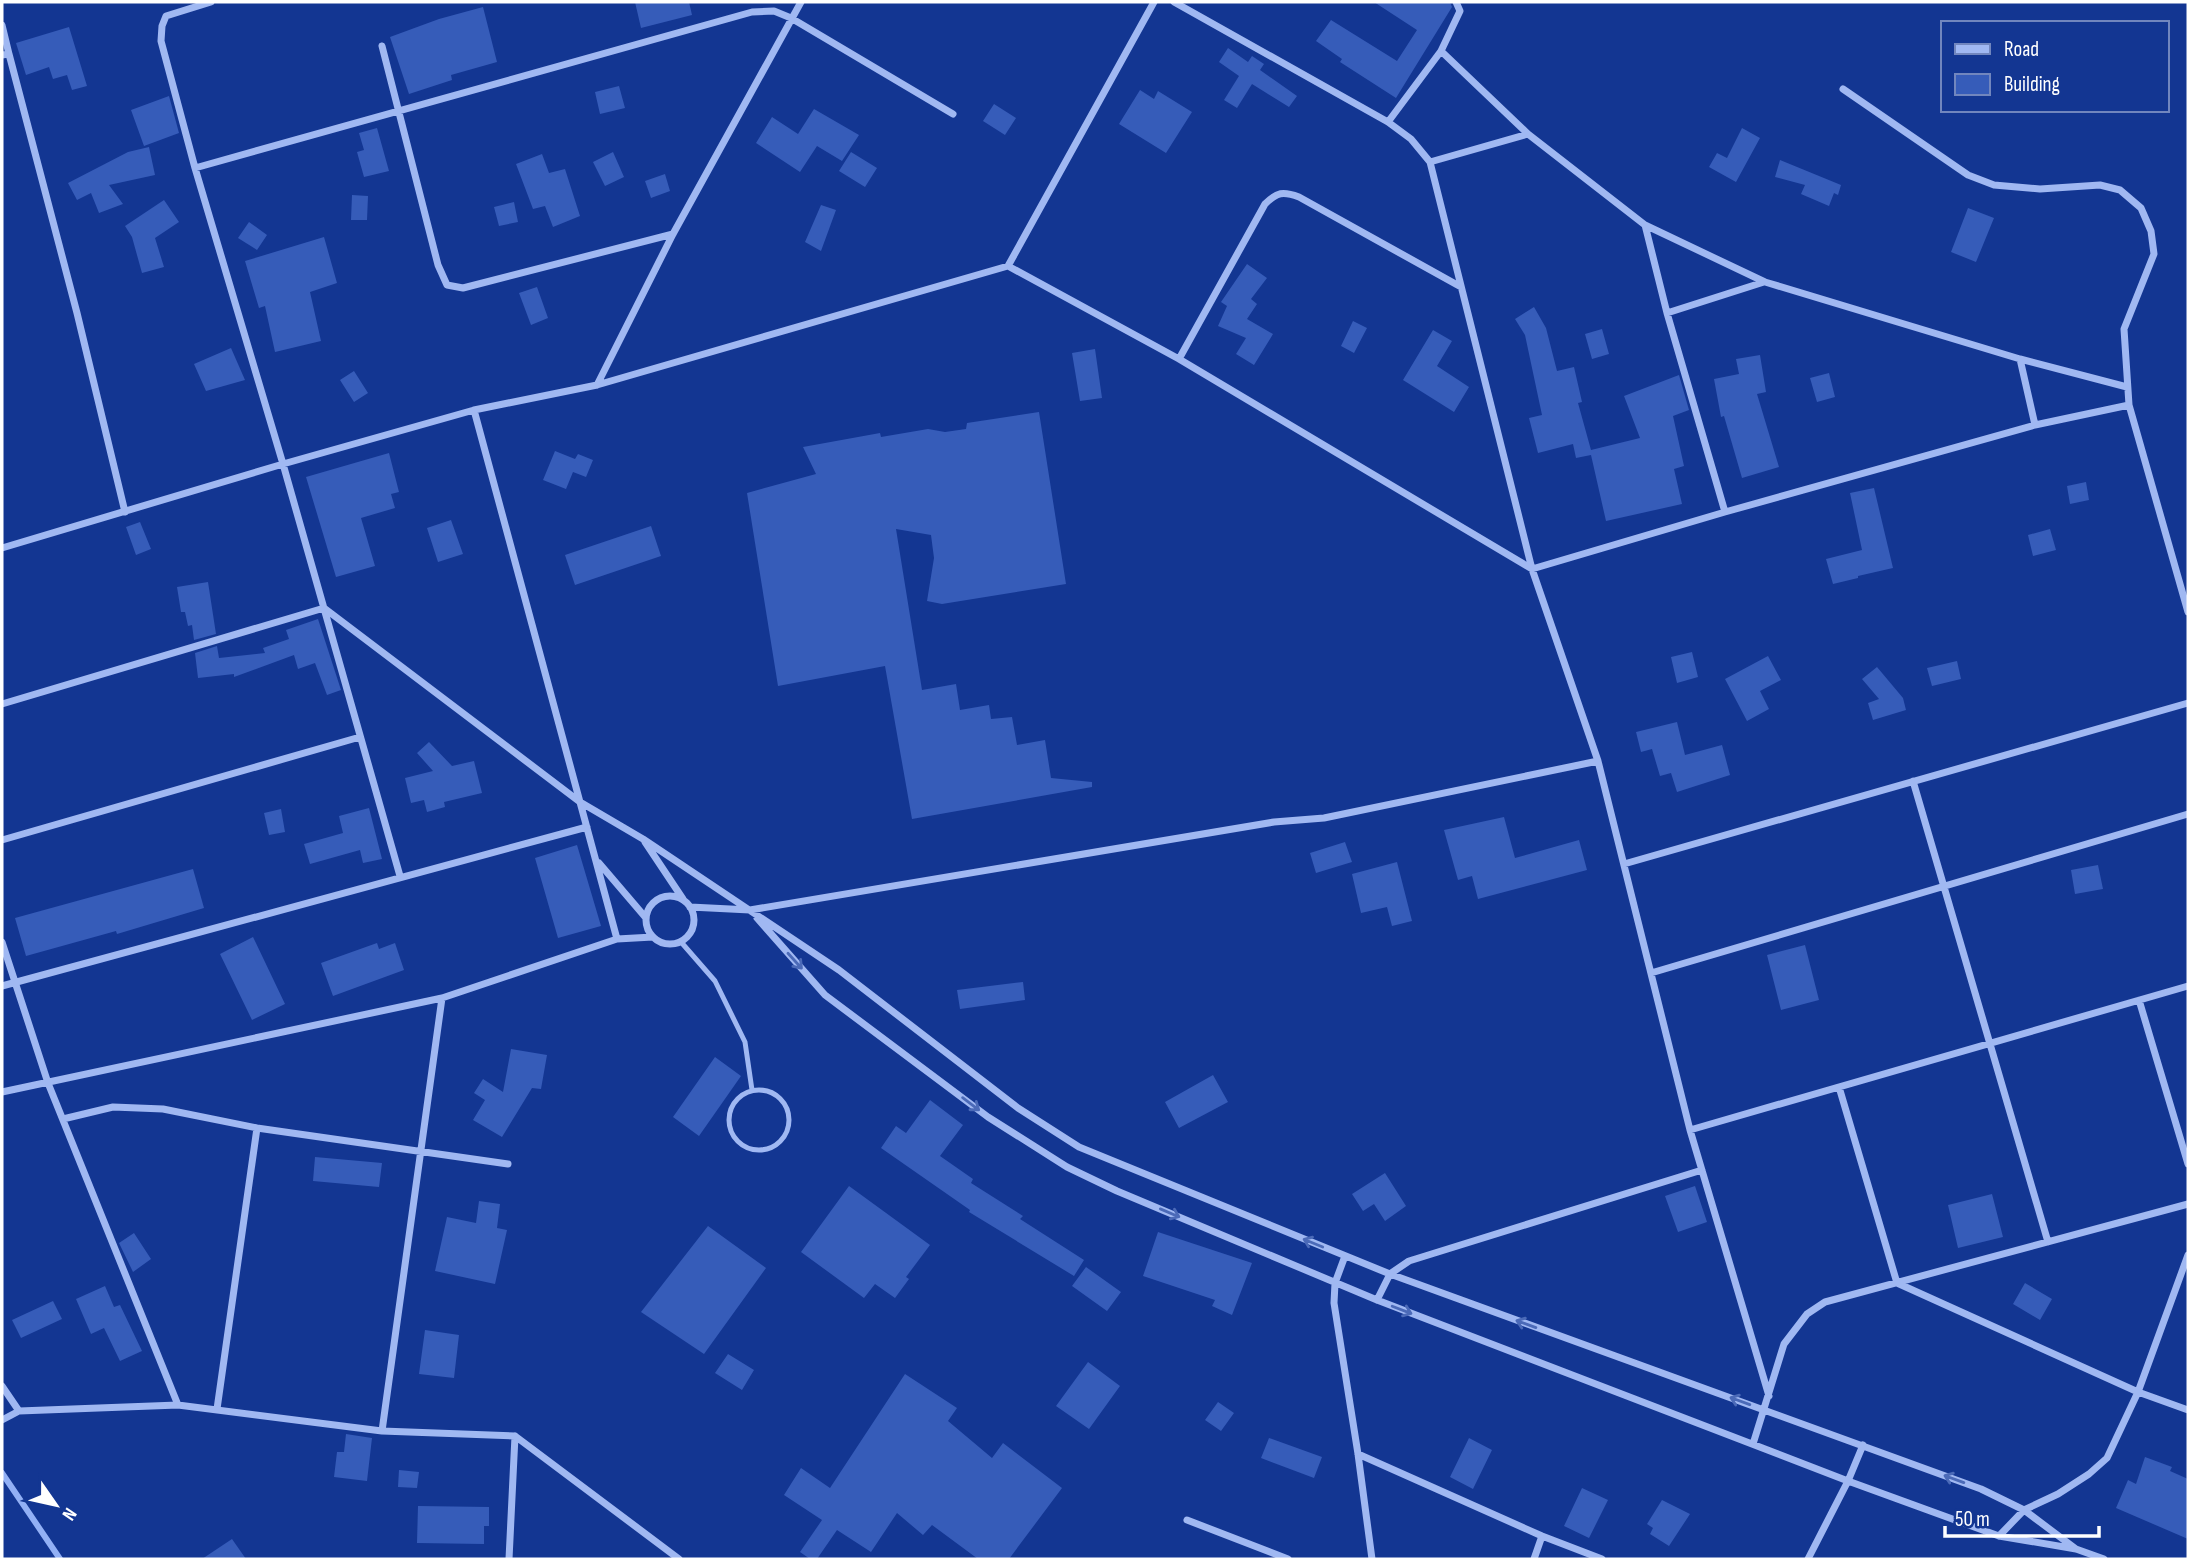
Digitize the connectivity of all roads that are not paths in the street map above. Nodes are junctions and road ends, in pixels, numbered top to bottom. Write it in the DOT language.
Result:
graph roads {
  1 [pos="211,2"];
  2 [pos="801,2"];
  3 [pos="1154,2"];
  4 [pos="1174,2"];
  5 [pos="1456,2"];
  6 [pos="791,18"];
  7 [pos="2,25"];
  8 [pos="382,46"];
  9 [pos="1441,51"];
  10 [pos="6,55"];
  11 [pos="1843,89"];
  12 [pos="400,112"];
  13 [pos="953,114"];
  14 [pos="1388,122"];
  15 [pos="1528,134"];
  16 [pos="1430,162"];
  17 [pos="195,168"];
  18 [pos="1645,225"];
  19 [pos="673,234"];
  20 [pos="1007,266"];
  21 [pos="1765,282"];
  22 [pos="1461,288"];
  23 [pos="1667,313"];
  24 [pos="1179,359"];
  25 [pos="2020,359"];
  26 [pos="597,385"];
  27 [pos="2126,387"];
  28 [pos="2129,405"];
  29 [pos="474,410"];
  30 [pos="2035,425"];
  31 [pos="283,464"];
  32 [pos="125,512"];
  33 [pos="1725,512"];
  34 [pos="2,548"];
  35 [pos="1532,569"];
  36 [pos="324,608"];
  37 [pos="2188,612"];
  38 [pos="2188,703"];
  39 [pos="2,704"];
  40 [pos="360,737"];
  41 [pos="1598,761"];
  42 [pos="1913,781"];
  43 [pos="580,802"];
  44 [pos="2188,814"];
  45 [pos="587,827"];
  46 [pos="643,839"];
  47 [pos="2,840"];
  48 [pos="596,860"];
  49 [pos="1624,863"];
  50 [pos="400,876"];
  51 [pos="1944,886"];
  52 [pos="684,900"];
  53 [pos="690,907"];
  54 [pos="750,910"];
  55 [pos="646,918"];
  56 [pos="653,937"];
  57 [pos="617,939"];
  58 [pos="2,942"];
  59 [pos="681,942"];
  60 [pos="1651,974"];
  61 [pos="15,983"];
  62 [pos="2,986"];
  63 [pos="2188,986"];
  64 [pos="442,998"];
  65 [pos="2139,1000"];
  66 [pos="1991,1043"];
  67 [pos="48,1083"];
  68 [pos="1839,1087"];
  69 [pos="752,1090"];
  70 [pos="2,1092"];
  71 [pos="63,1119"];
  72 [pos="257,1128"];
  73 [pos="1690,1130"];
  74 [pos="421,1151"];
  75 [pos="508,1164"];
  76 [pos="2188,1164"];
  77 [pos="1702,1170"];
  78 [pos="2188,1204"];
  79 [pos="2048,1242"];
  80 [pos="2188,1255"];
  81 [pos="1345,1256"];
  82 [pos="1390,1274"];
  83 [pos="1335,1283"];
  84 [pos="1896,1283"];
  85 [pos="1377,1300"];
  86 [pos="2,1386"];
  87 [pos="2138,1392"];
  88 [pos="1769,1396"];
  89 [pos="178,1405"];
  90 [pos="217,1409"];
  91 [pos="1765,1410"];
  92 [pos="2188,1410"];
  93 [pos="19,1411"];
  94 [pos="2,1420"];
  95 [pos="382,1431"];
  96 [pos="515,1436"];
  97 [pos="1752,1444"];
  98 [pos="1863,1445"];
  99 [pos="1358,1454"];
  100 [pos="1848,1481"];
  101 [pos="2024,1510"];
  102 [pos="1187,1520"];
  103 [pos="1542,1536"];
  104 [pos="1999,1536"];
  105 [pos="2076,1549"];
  106 [pos="509,1559"];
  107 [pos="679,1559"];
  108 [pos="1288,1559"];
  109 [pos="1372,1559"];
  110 [pos="1534,1559"];
  111 [pos="1602,1559"];
  112 [pos="1808,1559"];
  113 [pos="2104,1559"];
  1 -- 17 [label="street"];
  2 -- 6 [label="street"];
  3 -- 20 [label="street"];
  4 -- 14 [label="street"];
  5 -- 9 [label="street"];
  6 -- 12 [label="street"];
  6 -- 13 [label="street"];
  6 -- 19 [label="street"];
  7 -- 10 [label="street"];
  8 -- 12 [label="street"];
  9 -- 14 [label="street"];
  9 -- 15 [label="street"];
  10 -- 32 [label="street"];
  11 -- 27 [label="street"];
  12 -- 17 [label="street"];
  12 -- 19 [label="street"];
  14 -- 16 [label="street"];
  15 -- 16 [label="street"];
  15 -- 18 [label="street"];
  16 -- 22 [label="street"];
  17 -- 31 [label="street"];
  18 -- 21 [label="street"];
  18 -- 23 [label="street"];
  19 -- 26 [label="street"];
  20 -- 24 [label="street"];
  20 -- 26 [label="street"];
  21 -- 23 [label="street"];
  21 -- 25 [label="street"];
  22 -- 24 [label="street"];
  22 -- 35 [label="street"];
  23 -- 33 [label="street"];
  24 -- 35 [label="street"];
  25 -- 27 [label="street"];
  25 -- 30 [label="street"];
  26 -- 29 [label="street"];
  27 -- 28 [label="street"];
  28 -- 30 [label="street"];
  28 -- 37 [label="street"];
  29 -- 31 [label="street"];
  29 -- 43 [label="street"];
  30 -- 33 [label="street"];
  31 -- 32 [label="street"];
  31 -- 36 [label="street"];
  32 -- 34 [label="street"];
  33 -- 35 [label="street"];
  35 -- 41 [label="street"];
  36 -- 39 [label="street"];
  36 -- 40 [label="street"];
  36 -- 43 [label="street"];
  38 -- 42 [label="street"];
  40 -- 47 [label="street"];
  40 -- 50 [label="street"];
  41 -- 49 [label="street"];
  41 -- 54 [label="street"];
  42 -- 49 [label="street"];
  42 -- 51 [label="street"];
  43 -- 45 [label="street"];
  43 -- 46 [label="street"];
  44 -- 51 [label="street"];
  45 -- 48 [label="street"];
  45 -- 50 [label="street"];
  46 -- 52 [label="street"];
  46 -- 54 [label="street"];
  48 -- 55 [label="street"];
  48 -- 57 [label="street"];
  49 -- 60 [label="street"];
  50 -- 61 [label="street"];
  51 -- 60 [label="street"];
  51 -- 66 [label="street"];
  52 -- 53 [label="street"];
  52 -- 55 [label="street"];
  53 -- 54 [label="street"];
  53 -- 59 [label="street"];
  81 -- 54 [label="street, one-way"];
  54 -- 83 [label="street, one-way"];
  55 -- 56 [label="street"];
  56 -- 57 [label="street"];
  56 -- 59 [label="street"];
  57 -- 64 [label="street"];
  58 -- 61 [label="street"];
  59 -- 69 [label="lane"];
  60 -- 73 [label="street"];
  61 -- 62 [label="street"];
  61 -- 67 [label="street"];
  63 -- 65 [label="street"];
  64 -- 67 [label="street"];
  64 -- 74 [label="street"];
  65 -- 66 [label="street"];
  65 -- 76 [label="street"];
  66 -- 68 [label="street"];
  66 -- 79 [label="street"];
  67 -- 70 [label="street"];
  67 -- 71 [label="street"];
  68 -- 73 [label="street"];
  68 -- 84 [label="street"];
  69 -- 69 [label="lane"];
  71 -- 72 [label="street"];
  71 -- 89 [label="street"];
  72 -- 74 [label="street"];
  72 -- 90 [label="street"];
  73 -- 77 [label="street"];
  74 -- 75 [label="street"];
  74 -- 95 [label="street"];
  77 -- 82 [label="street"];
  77 -- 88 [label="street"];
  78 -- 79 [label="street"];
  79 -- 84 [label="street"];
  80 -- 87 [label="street"];
  81 -- 82 [label="street"];
  81 -- 83 [label="street"];
  82 -- 85 [label="street"];
  91 -- 82 [label="street, one-way"];
  83 -- 85 [label="street"];
  83 -- 99 [label="street"];
  84 -- 87 [label="street"];
  84 -- 88 [label="street"];
  85 -- 97 [label="street, one-way"];
  86 -- 93 [label="street"];
  87 -- 92 [label="street"];
  87 -- 101 [label="street"];
  88 -- 91 [label="street"];
  89 -- 90 [label="street"];
  89 -- 93 [label="street"];
  90 -- 95 [label="street"];
  91 -- 97 [label="street"];
  91 -- 98 [label="street"];
  93 -- 94 [label="street"];
  95 -- 96 [label="street"];
  96 -- 106 [label="street"];
  96 -- 107 [label="street"];
  97 -- 100 [label="street"];
  98 -- 100 [label="street"];
  101 -- 98 [label="street, one-way"];
  99 -- 103 [label="street"];
  99 -- 109 [label="street"];
  100 -- 104 [label="street"];
  100 -- 112 [label="street"];
  101 -- 104 [label="street"];
  101 -- 105 [label="street"];
  102 -- 108 [label="street"];
  103 -- 110 [label="street"];
  103 -- 111 [label="street"];
  104 -- 105 [label="street"];
  105 -- 113 [label="street"];
}
